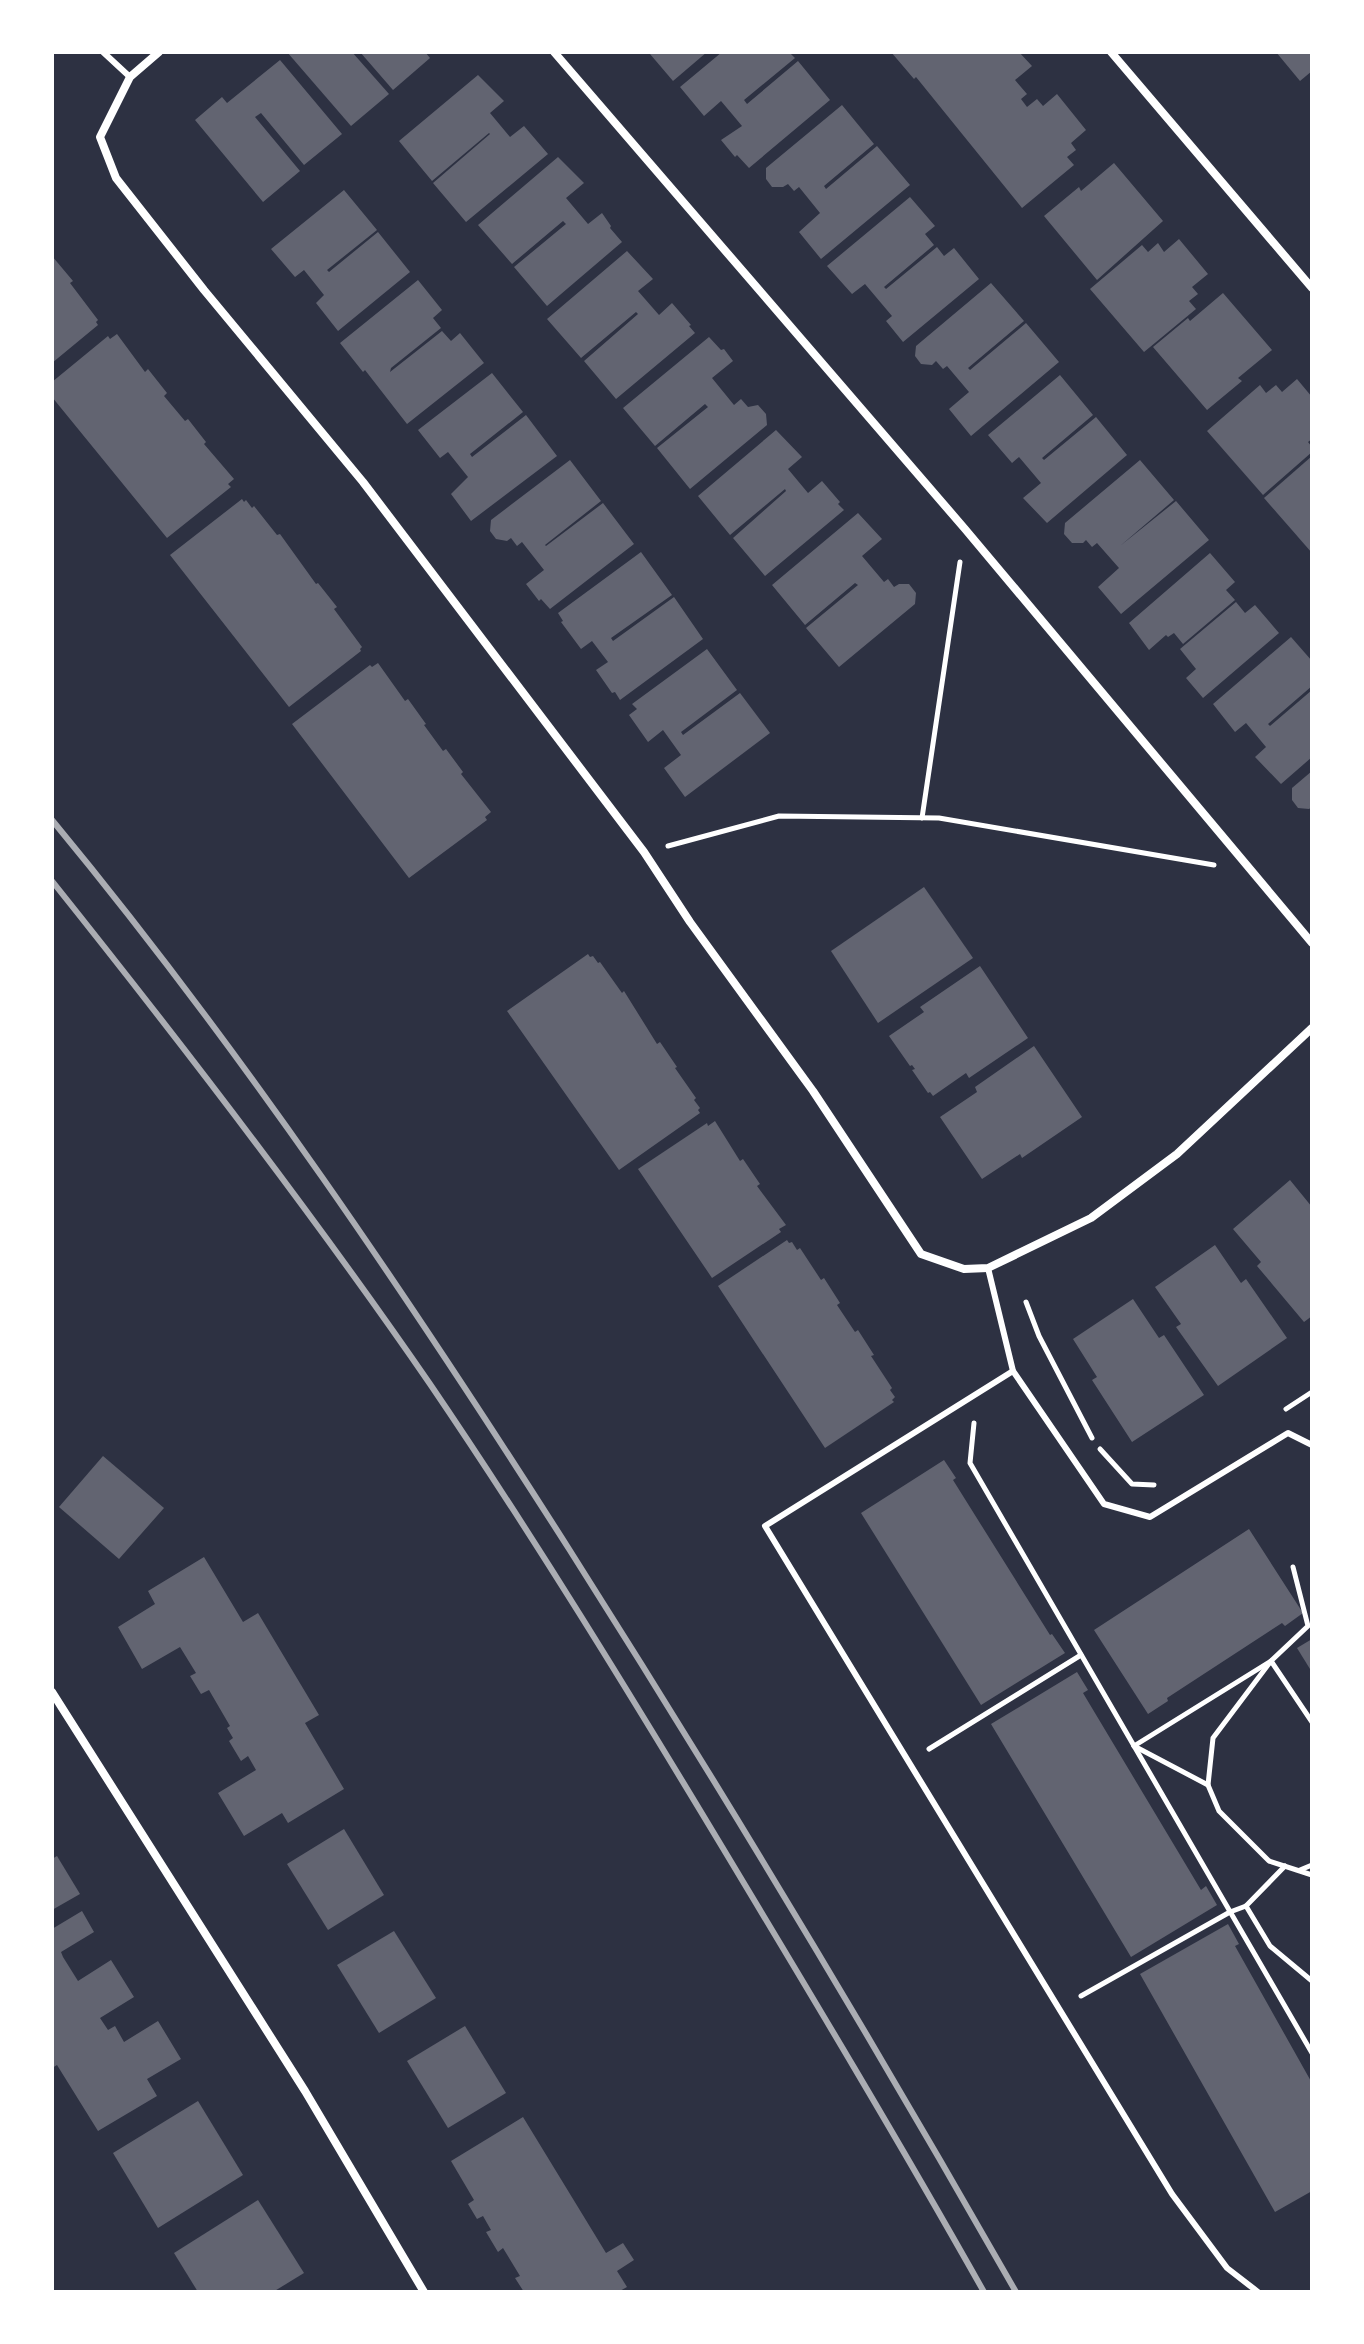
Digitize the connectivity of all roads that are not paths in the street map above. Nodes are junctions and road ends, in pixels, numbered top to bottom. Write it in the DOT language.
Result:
graph roads {
  1 [pos="103,52"];
  2 [pos="159,52"];
  3 [pos="554,52"];
  4 [pos="1111,52"];
  5 [pos="130,77"];
  6 [pos="1312,288"];
  7 [pos="1312,943"];
  8 [pos="1312,1028"];
  9 [pos="988,1268"];
  10 [pos="1013,1371"];
  11 [pos="1312,1445"];
  12 [pos="52,1692"];
  13 [pos="424,2292"];
  14 [pos="1258,2292"];
  1 -- 5 [label="lane"];
  2 -- 5 [label="street"];
  3 -- 7 [label="street"];
  4 -- 6 [label="street"];
  5 -- 9 [label="street"];
  8 -- 9 [label="street"];
  9 -- 10 [label="lane"];
  10 -- 11 [label="lane"];
  10 -- 14 [label="lane"];
  12 -- 13 [label="street"];
}
